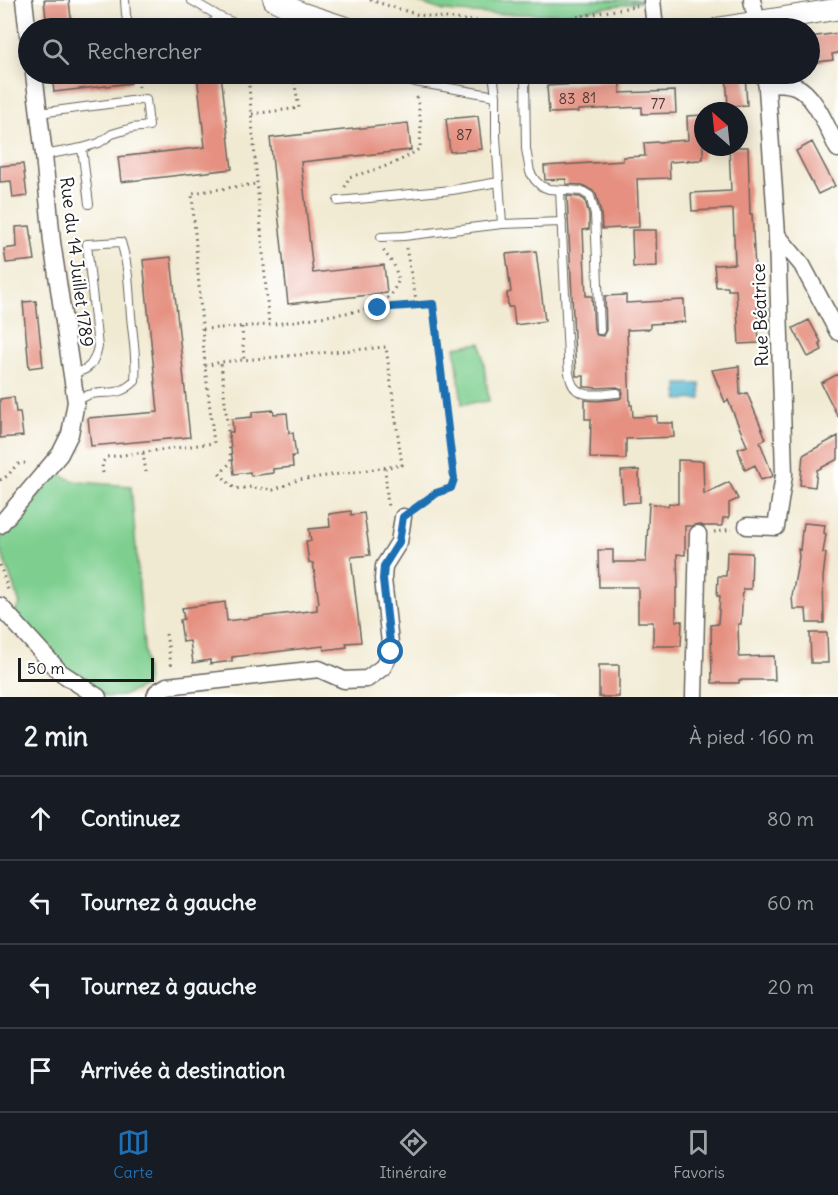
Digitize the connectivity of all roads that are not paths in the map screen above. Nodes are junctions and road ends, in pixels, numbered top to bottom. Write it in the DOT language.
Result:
graph roads {
  1 [pos="24,0"];
  2 [pos="125,0"];
  3 [pos="191,0"];
  4 [pos="274,0"];
  5 [pos="752,0"];
  6 [pos="652,2"];
  7 [pos="838,9"];
  8 [pos="220,17"];
  9 [pos="26,18"];
  10 [pos="127,18"];
  11 [pos="304,18"];
  12 [pos="654,18"];
  13 [pos="759,18"];
  14 [pos="792,18"];
  15 [pos="35,84"];
  16 [pos="427,84"];
  17 [pos="494,84"];
  18 [pos="525,84"];
  19 [pos="766,84"];
  20 [pos="790,84"];
  21 [pos="496,96"];
  22 [pos="39,113"];
  23 [pos="82,148"];
  24 [pos="838,148"];
  25 [pos="44,155"];
  26 [pos="499,182"];
  27 [pos="560,190"];
  28 [pos="338,201"];
  29 [pos="89,204"];
  30 [pos="562,222"];
  31 [pos="502,224"];
  32 [pos="777,235"];
  33 [pos="381,237"];
  34 [pos="600,330"];
  35 [pos="838,332"];
  36 [pos="71,373"];
  37 [pos="617,393"];
  38 [pos="75,400"];
  39 [pos="403,517"];
  40 [pos="0,525"];
  41 [pos="747,526"];
  42 [pos="698,534"];
  43 [pos="0,606"];
  44 [pos="98,697"];
  45 [pos="155,697"];
  46 [pos="694,697"];
  1 -- 9 [label="street"];
  2 -- 10 [label="lane"];
  3 -- 8 [label="lane"];
  4 -- 11 [label="street"];
  5 -- 13 [label="street"];
  6 -- 12 [label="street"];
  7 -- 14 [label="street"];
  15 -- 22 [label="street, Rue du 14 Juillet 1789"];
  16 -- 21 [label="lane"];
  17 -- 21 [label="lane"];
  18 -- 27 [label="lane"];
  19 -- 32 [label="street, Rue Béatrice"];
  20 -- 24 [label="street"];
  21 -- 26 [label="lane"];
  22 -- 23 [label="lane, Rue du 14 Juillet 1789"];
  22 -- 25 [label="street, Rue du 14 Juillet 1789"];
  23 -- 25 [label="lane, Rue du 14 Juillet 1789"];
  23 -- 29 [label="lane, Rue du 14 Juillet 1789"];
  25 -- 36 [label="street, Rue du 14 Juillet 1789"];
  26 -- 28 [label="lane"];
  26 -- 31 [label="lane"];
  27 -- 30 [label="lane"];
  27 -- 34 [label="lane"];
  30 -- 31 [label="lane"];
  30 -- 37 [label="lane"];
  31 -- 33 [label="lane"];
  32 -- 35 [label="street"];
  32 -- 41 [label="street, Rue Béatrice"];
  36 -- 38 [label="street, Rue du 14 Juillet 1789"];
  36 -- 38 [label="lane, Rue du 14 Juillet 1789"];
  38 -- 40 [label="street, Rue du 14 Juillet 1789"];
  39 -- 45 [label="street"];
  42 -- 46 [label="street"];
  43 -- 44 [label="street"];
}
